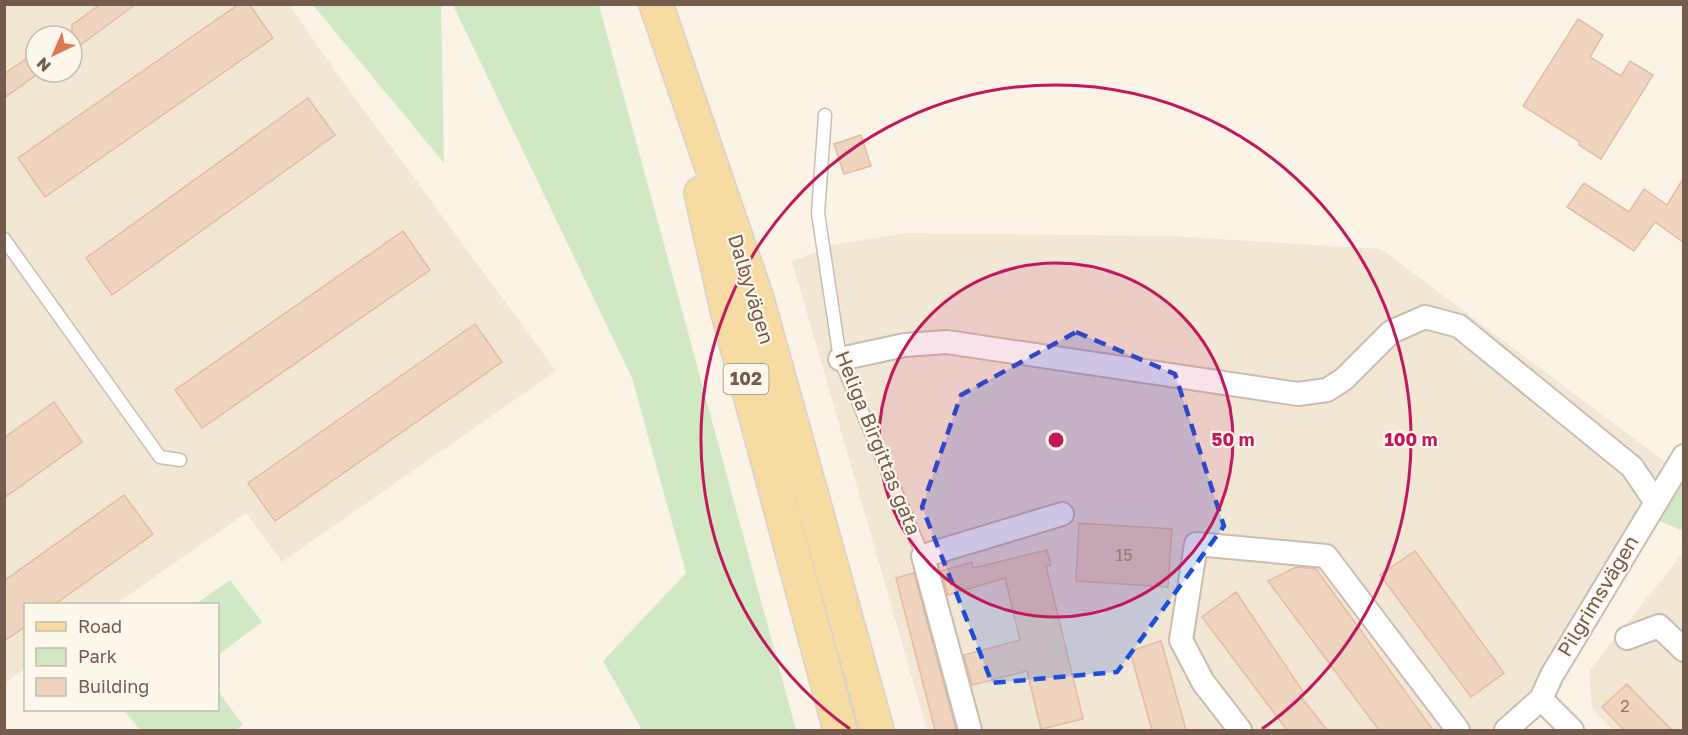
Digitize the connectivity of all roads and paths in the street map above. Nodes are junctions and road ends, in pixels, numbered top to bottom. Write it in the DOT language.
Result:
graph roads {
  1 [pos="659,14"];
  2 [pos="825,115"];
  3 [pos="4,239"];
  4 [pos="840,359"];
  5 [pos="1683,456"];
  6 [pos="180,460"];
  7 [pos="1655,501"];
  8 [pos="1062,514"];
  9 [pos="923,556"];
  10 [pos="1627,638"];
  11 [pos="1683,650"];
  12 [pos="1541,699"];
  13 [pos="840,730"];
  14 [pos="877,730"];
  15 [pos="970,730"];
  16 [pos="1240,730"];
  17 [pos="1458,730"];
  18 [pos="1506,730"];
  19 [pos="1572,730"];
  1 -- 13 [label="main road, Dalbyvägen / 102"];
  1 -- 14 [label="main road, Dalbyvägen / 102"];
  2 -- 4 [label="lane, Heliga Birgittas gata"];
  3 -- 6 [label="lane"];
  4 -- 7 [label="street"];
  4 -- 9 [label="lane, Heliga Birgittas gata"];
  5 -- 7 [label="street, Pilgrimsvägen"];
  7 -- 12 [label="street, Pilgrimsvägen"];
  8 -- 9 [label="street"];
  9 -- 15 [label="street, Heliga Birgittas gata"];
  10 -- 11 [label="street"];
  12 -- 18 [label="street, Pilgrimsvägen"];
  12 -- 19 [label="street"];
  16 -- 17 [label="street"];
}
